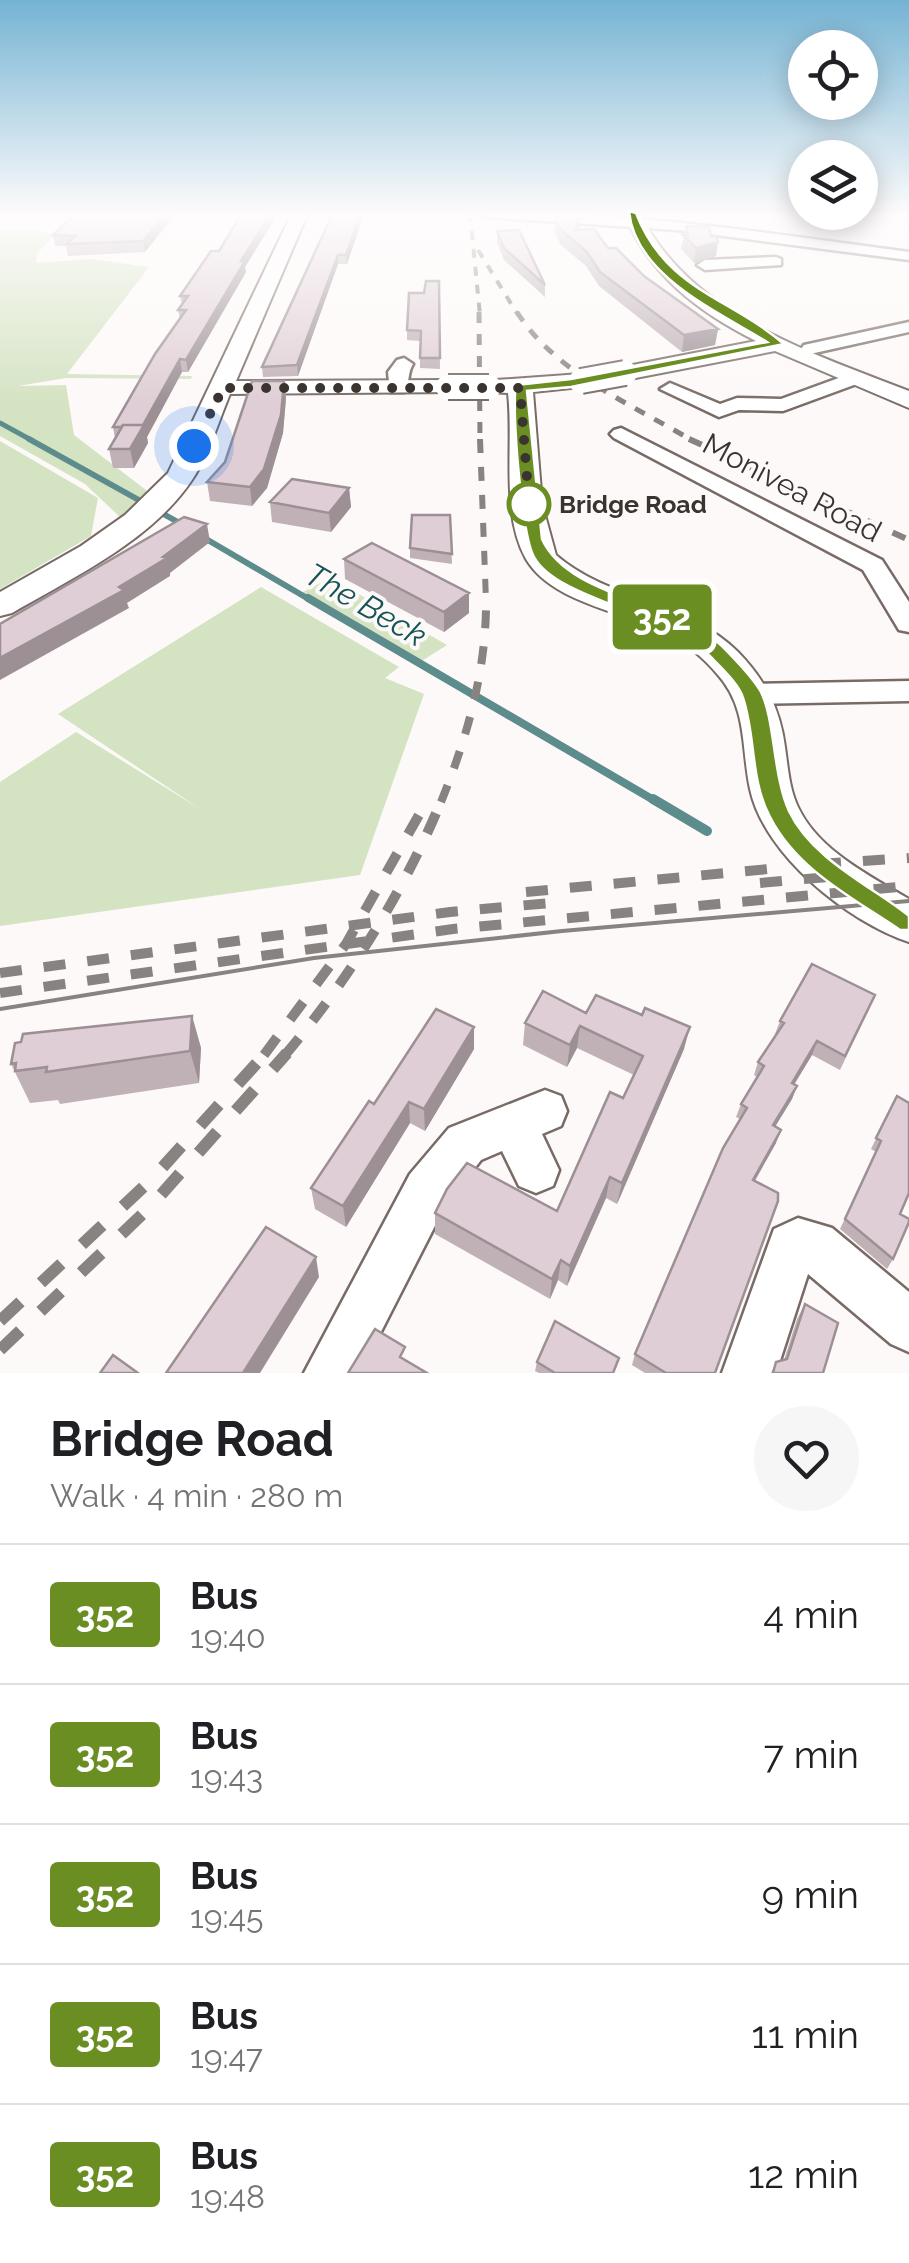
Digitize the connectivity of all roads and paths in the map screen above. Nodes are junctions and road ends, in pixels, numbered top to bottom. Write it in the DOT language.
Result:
graph roads {
  1 [pos="269,277"];
  2 [pos="675,277"];
  3 [pos="909,327"];
  4 [pos="877,334"];
  5 [pos="778,344"];
  6 [pos="909,346"];
  7 [pos="810,349"];
  8 [pos="855,378"];
  9 [pos="223,388"];
  10 [pos="505,388"];
  11 [pos="670,389"];
  12 [pos="909,400"];
  13 [pos="621,434"];
  14 [pos="0,606"];
  15 [pos="909,624"];
  16 [pos="909,691"];
  17 [pos="752,694"];
  18 [pos="909,923"];
  19 [pos="536,1170"];
  20 [pos="909,1326"];
  21 [pos="331,1373"];
  22 [pos="749,1373"];
  1 -- 9 [label="street"];
  2 -- 5 [label="street"];
  3 -- 4 [label="street"];
  4 -- 6 [label="street"];
  4 -- 7 [label="street"];
  5 -- 8 [label="street"];
  5 -- 10 [label="street, bridge"];
  8 -- 11 [label="street"];
  8 -- 12 [label="street"];
  9 -- 10 [label="street, bridge"];
  9 -- 14 [label="street"];
  10 -- 17 [label="street"];
  13 -- 15 [label="street, Monivea Road"];
  16 -- 17 [label="street"];
  17 -- 18 [label="street"];
  19 -- 21 [label="street"];
  20 -- 22 [label="street"];
}
